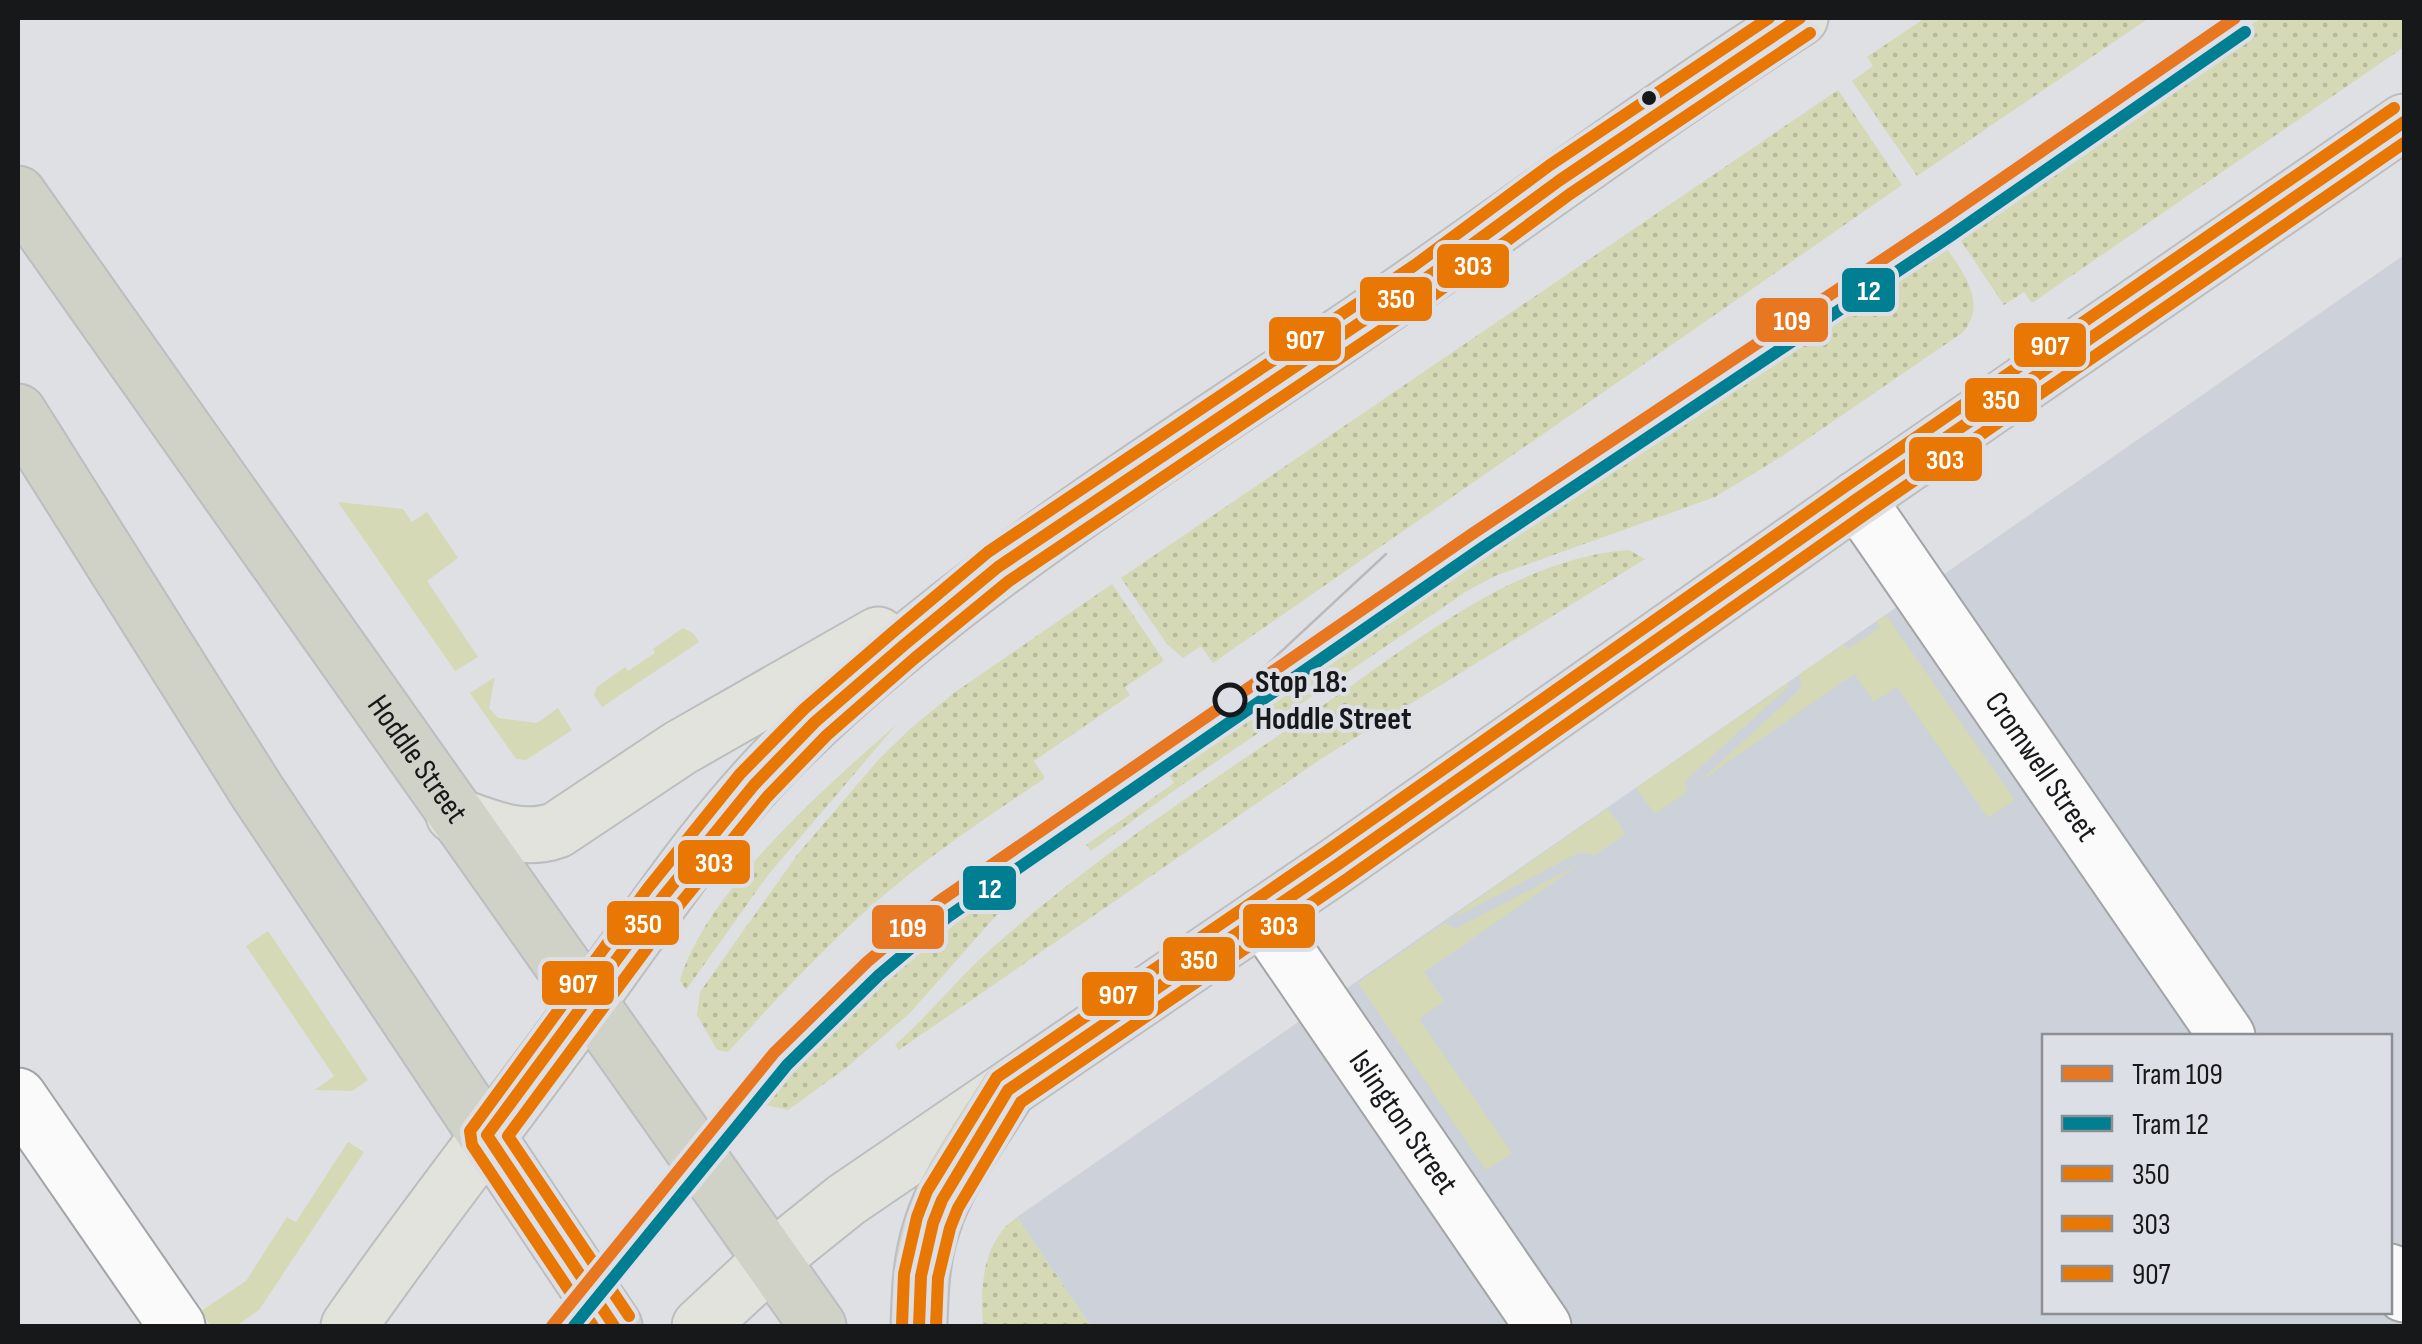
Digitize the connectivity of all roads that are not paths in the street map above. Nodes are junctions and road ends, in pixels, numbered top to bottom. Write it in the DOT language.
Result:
graph roads {
  1 [pos="1800,18"];
  2 [pos="2404,122"];
  3 [pos="18,194"];
  4 [pos="18,412"];
  5 [pos="1857,499"];
  6 [pos="998,568"];
  7 [pos="454,815"];
  8 [pos="1262,916"];
  9 [pos="589,1001"];
  10 [pos="2226,1034"];
  11 [pos="1008,1090"];
  12 [pos="18,1096"];
  13 [pos="487,1136"];
  14 [pos="770,1262"];
  15 [pos="177,1326"];
  16 [pos="349,1326"];
  17 [pos="614,1326"];
  18 [pos="700,1326"];
  19 [pos="818,1326"];
  20 [pos="920,1326"];
  21 [pos="1543,1326"];
  1 -- 6 [label="main road"];
  2 -- 5 [label="main road"];
  3 -- 7 [label="highway, Hoddle Street"];
  4 -- 13 [label="highway"];
  5 -- 8 [label="main road"];
  5 -- 10 [label="street, Cromwell Street"];
  6 -- 7 [label="main road"];
  6 -- 9 [label="main road"];
  7 -- 9 [label="highway, Hoddle Street"];
  8 -- 11 [label="main road"];
  8 -- 21 [label="street, Islington Street"];
  9 -- 13 [label="main road"];
  9 -- 14 [label="highway, Hoddle Street"];
  11 -- 14 [label="main road"];
  11 -- 20 [label="highway"];
  12 -- 15 [label="street"];
  13 -- 16 [label="main road"];
  13 -- 17 [label="highway"];
  14 -- 18 [label="main road"];
  14 -- 19 [label="highway, Hoddle Street"];
}
